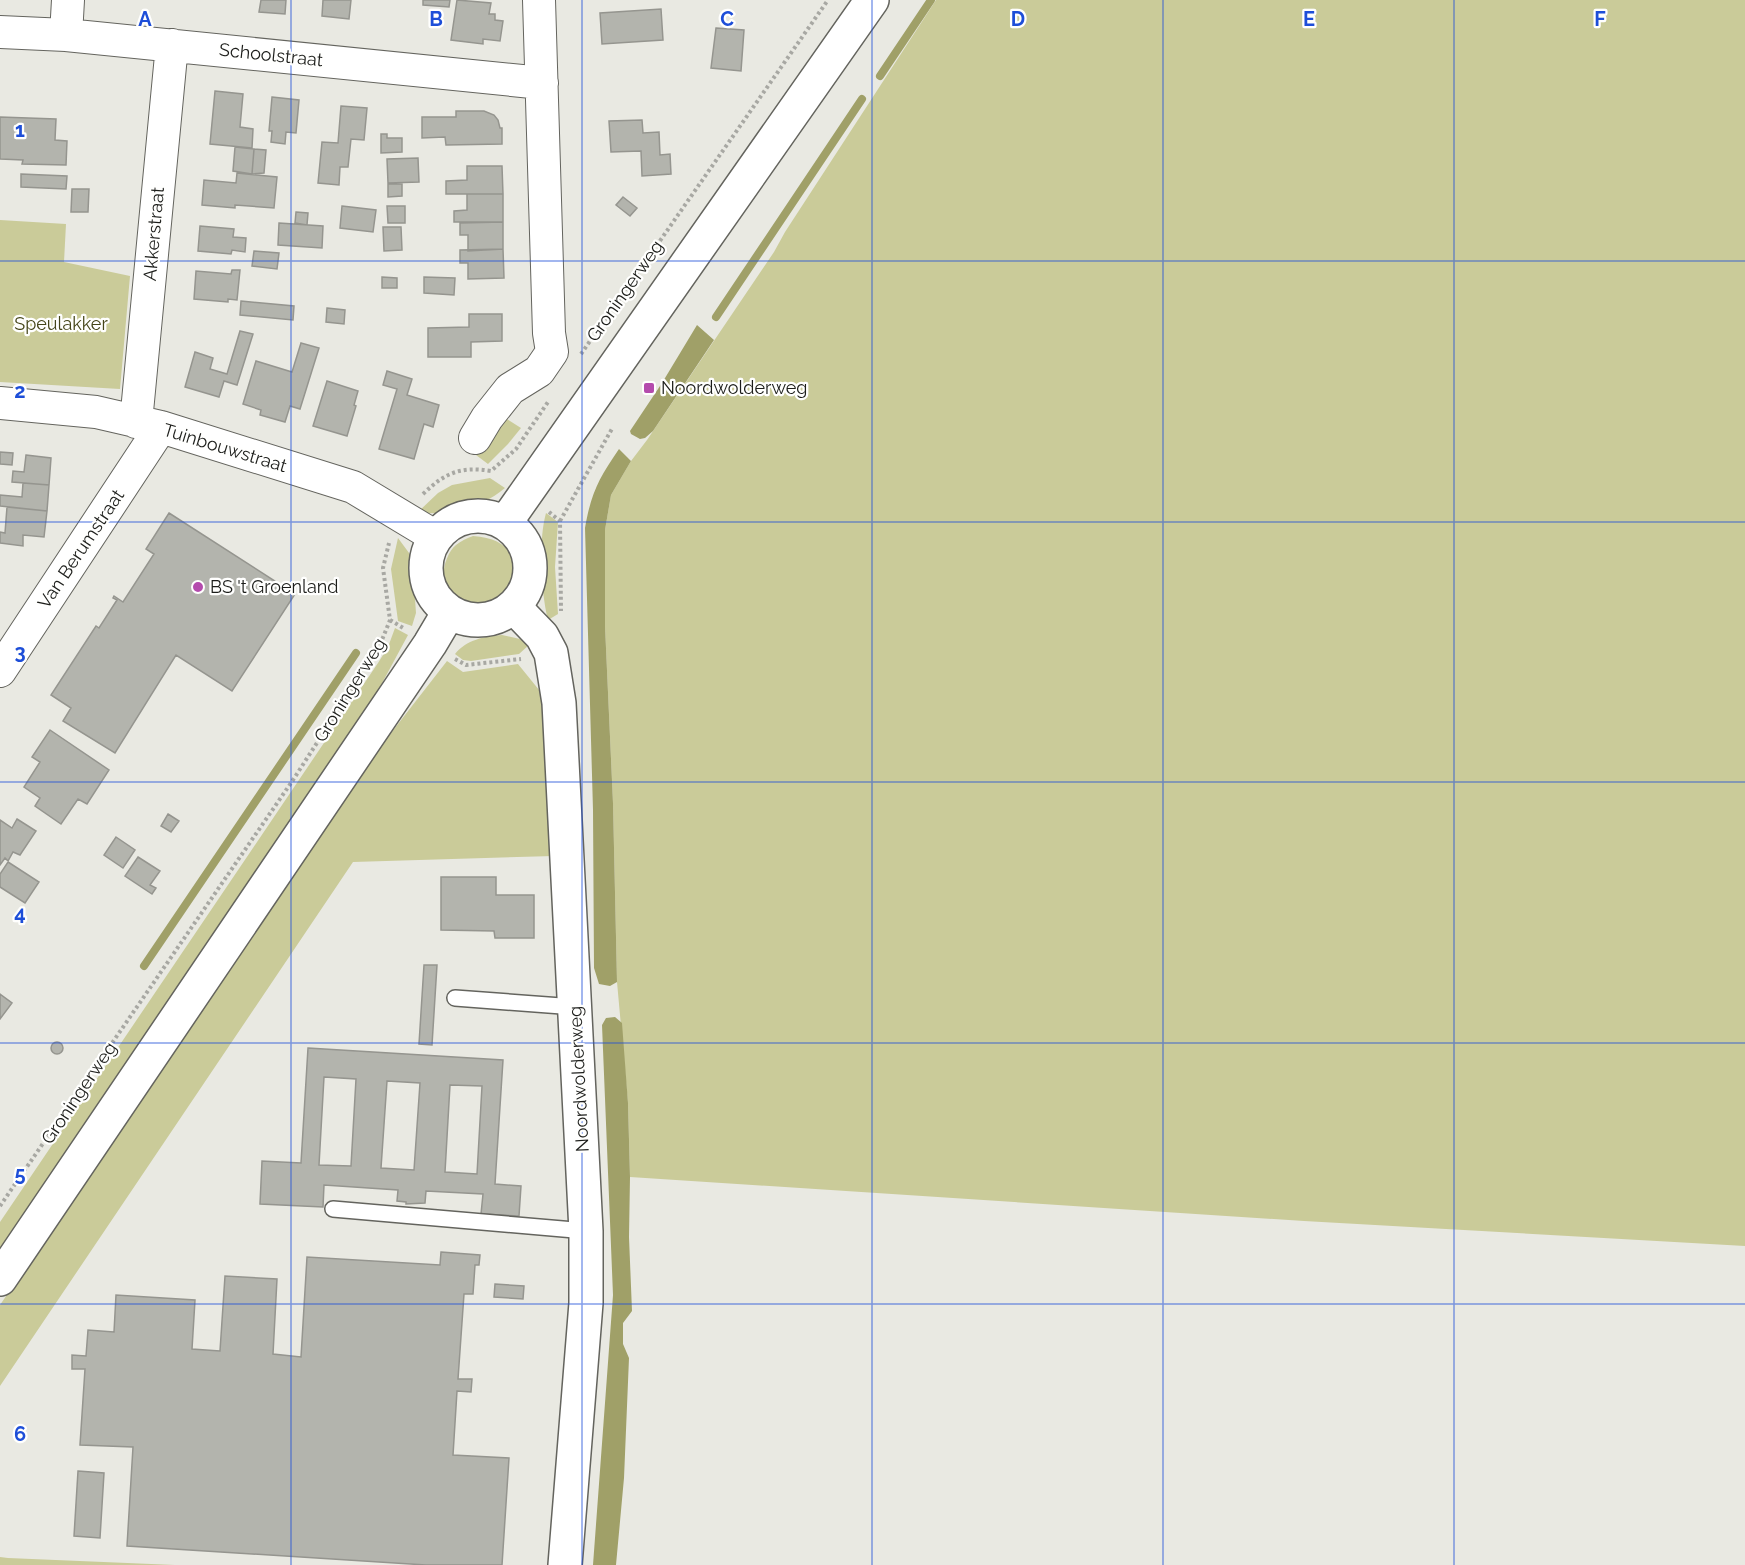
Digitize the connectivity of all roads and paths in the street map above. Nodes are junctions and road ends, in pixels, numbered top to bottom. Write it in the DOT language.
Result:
graph roads {
  1 [pos="68,0"];
  2 [pos="539,0"];
  3 [pos="828,0"];
  4 [pos="872,0"];
  5 [pos="0,32"];
  6 [pos="66,35"];
  7 [pos="172,45"];
  8 [pos="542,83"];
  9 [pos="580,355"];
  10 [pos="553,394"];
  11 [pos="0,404"];
  12 [pos="615,423"];
  13 [pos="149,425"];
  14 [pos="475,438"];
  15 [pos="491,471"];
  16 [pos="527,495"];
  17 [pos="400,516"];
  18 [pos="560,521"];
  19 [pos="505,524"];
  20 [pos="436,537"];
  21 [pos="514,607"];
  22 [pos="449,612"];
  23 [pos="531,648"];
  24 [pos="0,671"];
  25 [pos="455,998"];
  26 [pos="575,1007"];
  27 [pos="0,1206"];
  28 [pos="333,1209"];
  29 [pos="586,1231"];
  30 [pos="0,1279"];
  31 [pos="565,1565"];
  1 -- 6 [label="street"];
  2 -- 8 [label="street"];
  3 -- 9 [label="path, Groningerweg"];
  4 -- 16 [label="main road, Groningerweg"];
  5 -- 6 [label="street, Schoolstraat"];
  6 -- 7 [label="street, Schoolstraat"];
  7 -- 8 [label="street, Schoolstraat"];
  7 -- 13 [label="street, Akkerstraat"];
  8 -- 14 [label="street"];
  10 -- 15 [label="path"];
  11 -- 13 [label="street, Tuinbouwstraat"];
  12 -- 18 [label="path"];
  13 -- 17 [label="street, Tuinbouwstraat"];
  13 -- 24 [label="street, Van Berumstraat"];
  15 -- 16 [label="path"];
  15 -- 17 [label="path, Groningerweg"];
  16 -- 18 [label="path"];
  16 -- 19 [label="main road, Groningerweg"];
  17 -- 20 [label="street, Tuinbouwstraat"];
  17 -- 27 [label="path, Groningerweg"];
  18 -- 23 [label="path"];
  19 -- 20 [label="main road"];
  19 -- 21 [label="main road"];
  20 -- 22 [label="main road"];
  21 -- 22 [label="main road"];
  21 -- 23 [label="main road, Noordwolderweg"];
  22 -- 30 [label="main road"];
  23 -- 26 [label="main road, Noordwolderweg"];
  25 -- 26 [label="lane"];
  26 -- 29 [label="main road, Noordwolderweg"];
  28 -- 29 [label="lane"];
  29 -- 31 [label="main road, Noordwolderweg"];
}
